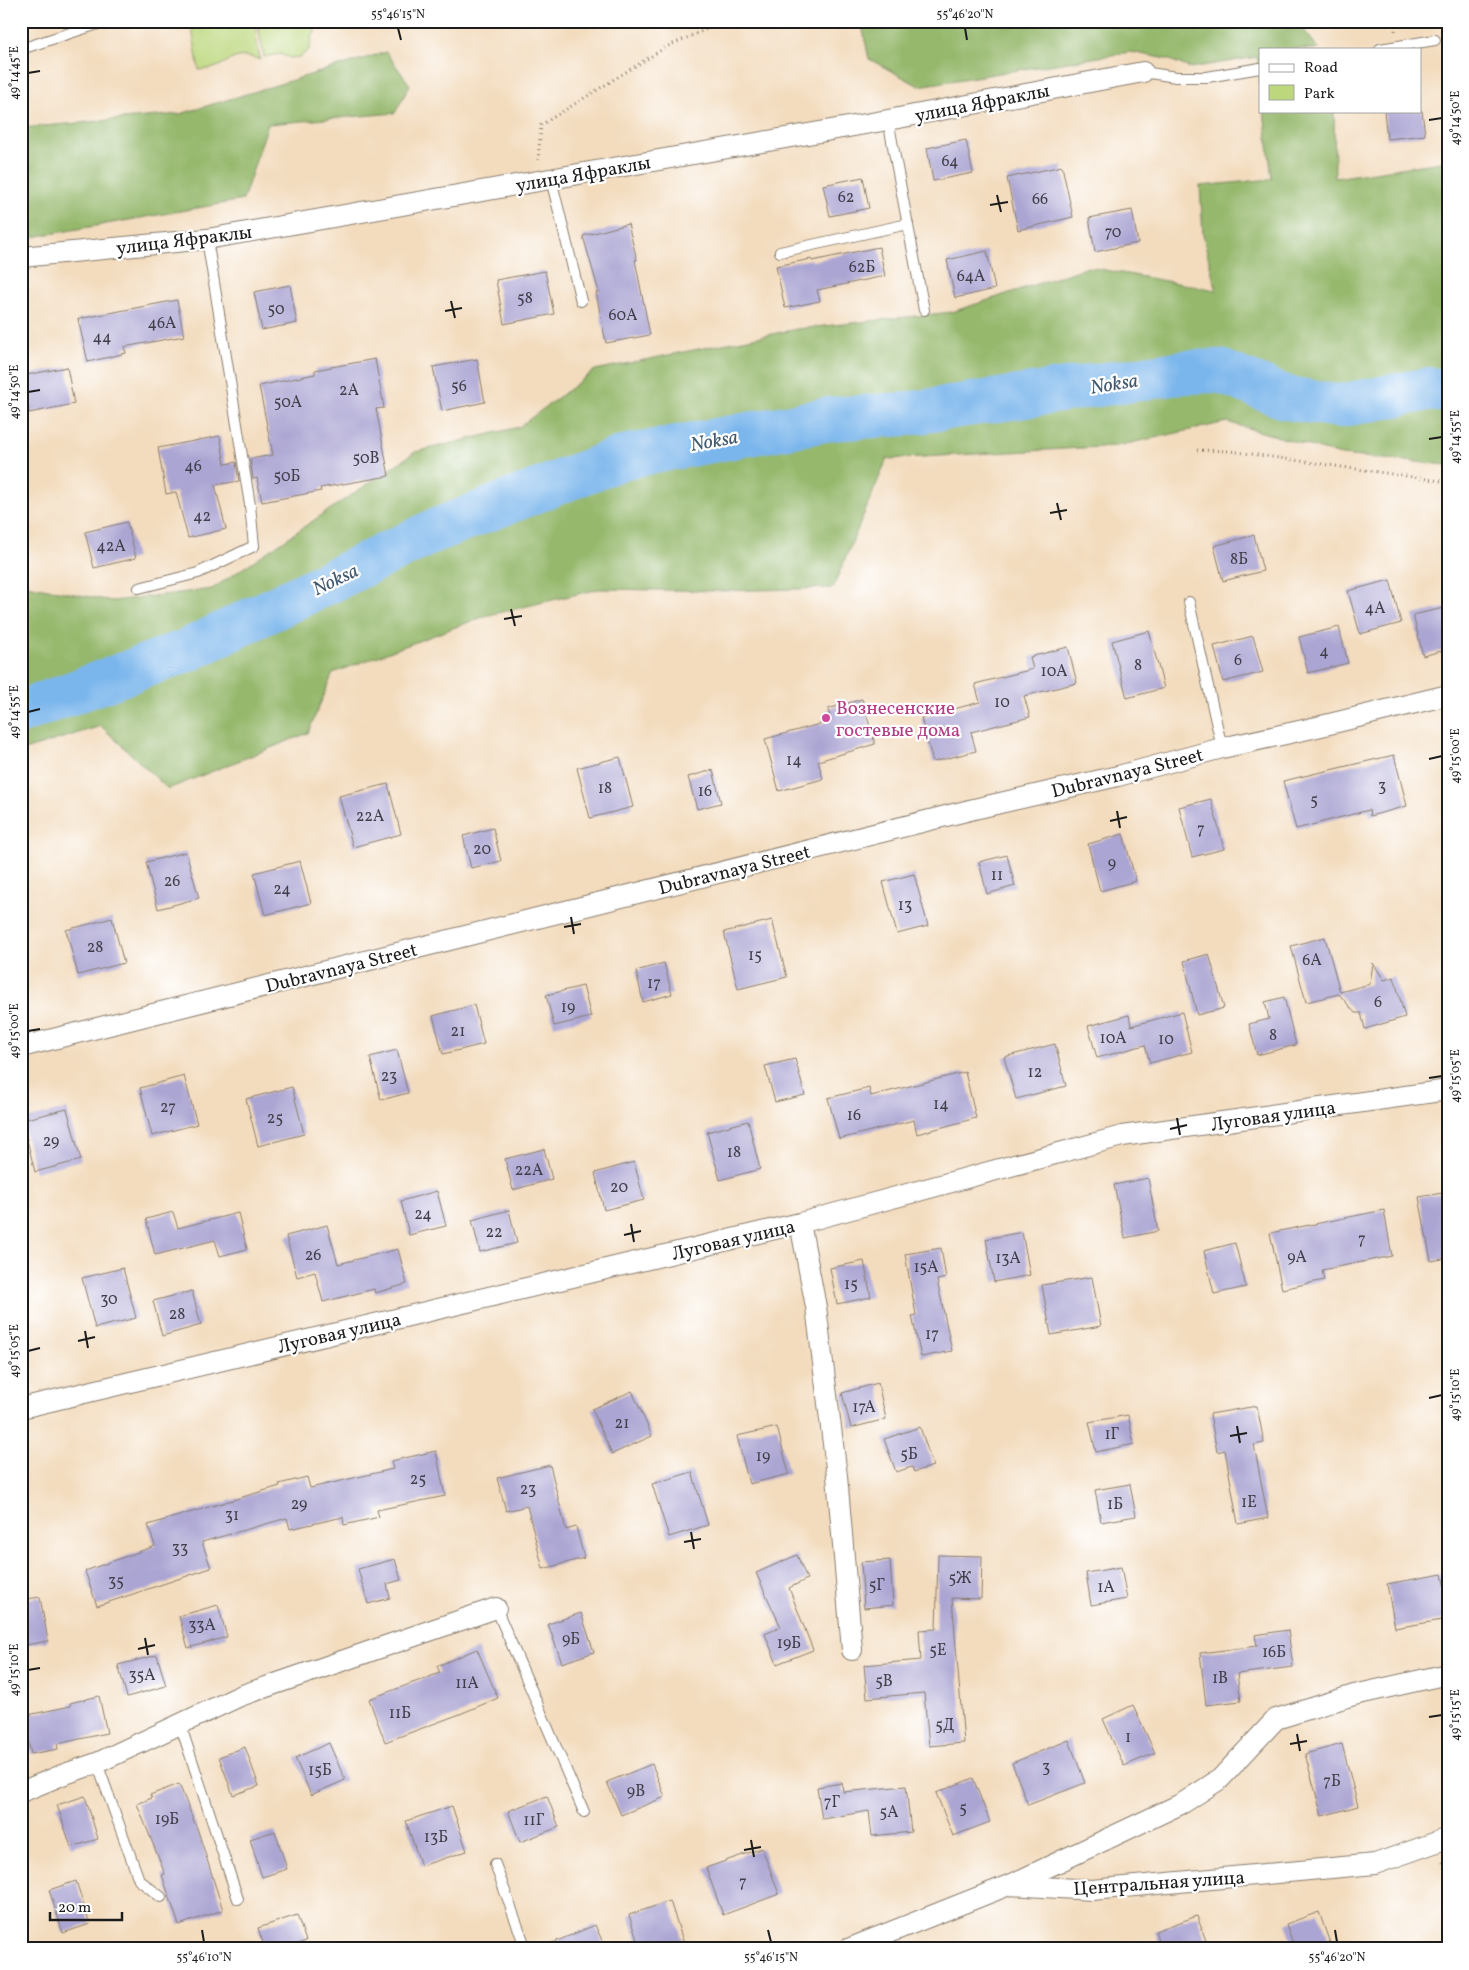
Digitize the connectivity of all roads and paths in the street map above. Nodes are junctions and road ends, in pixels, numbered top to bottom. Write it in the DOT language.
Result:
graph roads {
  1 [pos="107,21"];
  2 [pos="726,21"];
  3 [pos="1435,40"];
  4 [pos="1386,48"];
  5 [pos="21,49"];
  6 [pos="1259,68"];
  7 [pos="1143,72"];
  8 [pos="888,120"];
  9 [pos="544,180"];
  10 [pos="908,224"];
  11 [pos="207,239"];
  12 [pos="780,252"];
  13 [pos="21,257"];
  14 [pos="581,302"];
  15 [pos="924,310"];
  16 [pos="1197,450"];
  17 [pos="1448,482"];
  18 [pos="139,588"];
  19 [pos="1189,602"];
  20 [pos="1448,695"];
  21 [pos="1222,748"];
  22 [pos="21,1046"];
  23 [pos="1448,1090"];
  24 [pos="800,1223"];
  25 [pos="21,1408"];
  26 [pos="496,1608"];
  27 [pos="852,1650"];
  28 [pos="1448,1674"];
  29 [pos="180,1724"];
  30 [pos="97,1762"];
  31 [pos="21,1792"];
  32 [pos="584,1812"];
  33 [pos="1448,1838"];
  34 [pos="495,1864"];
  35 [pos="1009,1885"];
  36 [pos="162,1897"];
  37 [pos="238,1898"];
  38 [pos="526,1949"];
  39 [pos="848,1949"];
  1 -- 5 [label="lane"];
  2 -- 9 [label="path"];
  3 -- 4 [label="lane"];
  6 -- 7 [label="lane"];
  7 -- 8 [label="street, улица Яфраклы"];
  8 -- 9 [label="street, улица Яфраклы"];
  8 -- 10 [label="lane"];
  9 -- 11 [label="street, улица Яфраклы"];
  9 -- 14 [label="lane"];
  10 -- 12 [label="lane"];
  10 -- 15 [label="lane"];
  11 -- 13 [label="street, улица Яфраклы"];
  11 -- 18 [label="lane"];
  16 -- 17 [label="path"];
  19 -- 21 [label="lane"];
  20 -- 21 [label="street, Dubravnaya Street"];
  21 -- 22 [label="street, Dubravnaya Street"];
  23 -- 24 [label="street, Луговая улица"];
  24 -- 25 [label="street, Луговая улица"];
  24 -- 27 [label="street"];
  26 -- 29 [label="street"];
  26 -- 32 [label="lane"];
  28 -- 35 [label="street"];
  29 -- 30 [label="street"];
  29 -- 37 [label="lane"];
  30 -- 31 [label="street"];
  30 -- 36 [label="lane"];
  33 -- 35 [label="street, Центральная улица"];
  34 -- 38 [label="lane"];
  35 -- 39 [label="street, Центральная улица"];
}
